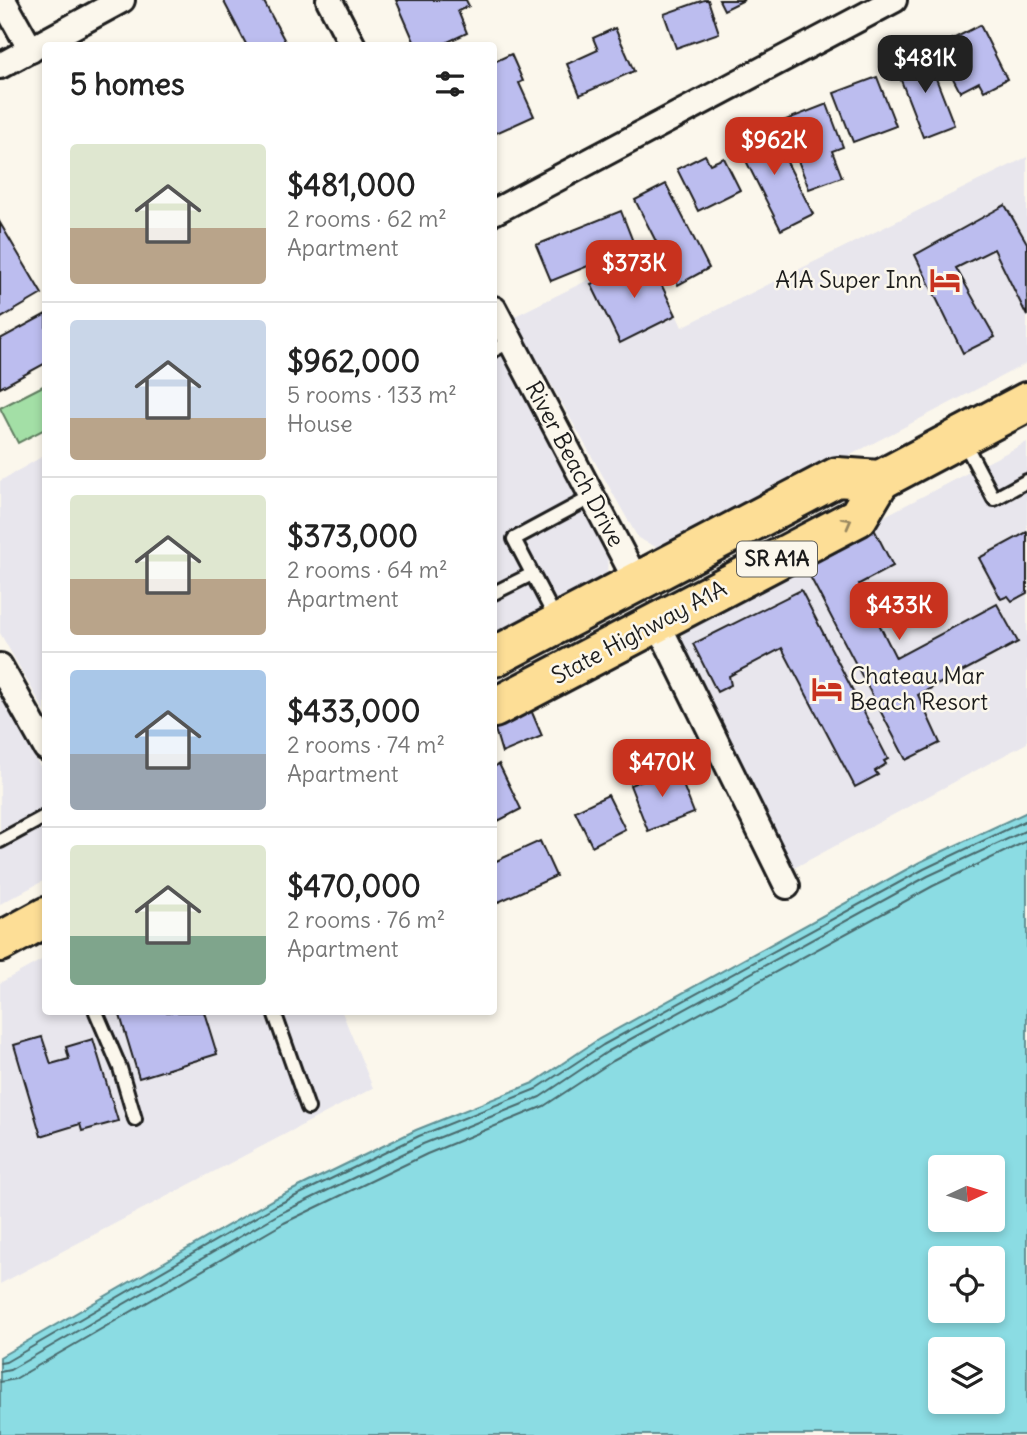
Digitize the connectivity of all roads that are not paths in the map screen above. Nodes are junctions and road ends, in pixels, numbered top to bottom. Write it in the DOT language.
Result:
graph roads {
  1 [pos="4,0"];
  2 [pos="121,0"];
  3 [pos="329,0"];
  4 [pos="894,0"];
  5 [pos="45,42"];
  6 [pos="351,42"];
  7 [pos="42,44"];
  8 [pos="31,50"];
  9 [pos="0,66"];
  10 [pos="497,210"];
  11 [pos="497,323"];
  12 [pos="502,346"];
  13 [pos="1027,402"];
  14 [pos="962,437"];
  15 [pos="880,480"];
  16 [pos="1027,481"];
  17 [pos="592,497"];
  18 [pos="734,531"];
  19 [pos="532,574"];
  20 [pos="637,582"];
  21 [pos="497,592"];
  22 [pos="558,623"];
  23 [pos="658,624"];
  24 [pos="497,655"];
  25 [pos="593,657"];
  26 [pos="0,666"];
  27 [pos="497,706"];
  28 [pos="42,741"];
  29 [pos="42,818"];
  30 [pos="0,841"];
  31 [pos="787,886"];
  32 [pos="42,919"];
  33 [pos="0,942"];
  34 [pos="97,1015"];
  35 [pos="275,1015"];
  36 [pos="308,1108"];
  37 [pos="135,1119"];
  1 -- 8 [label="street"];
  2 -- 5 [label="street"];
  3 -- 6 [label="street"];
  4 -- 10 [label="street"];
  7 -- 8 [label="street"];
  8 -- 9 [label="street"];
  11 -- 12 [label="street, River Beach Drive"];
  12 -- 17 [label="street, River Beach Drive"];
  13 -- 14 [label="main road"];
  14 -- 15 [label="main road"];
  14 -- 16 [label="lane"];
  15 -- 18 [label="main road, State Highway A1A / SR A1A"];
  23 -- 15 [label="main road, State Highway A1A / SR A1A, one-way"];
  17 -- 19 [label="lane"];
  17 -- 20 [label="street, River Beach Drive"];
  18 -- 20 [label="main road, State Highway A1A / SR A1A"];
  18 -- 23 [label="main road"];
  19 -- 21 [label="lane"];
  19 -- 22 [label="lane"];
  20 -- 22 [label="main road, State Highway A1A / SR A1A"];
  20 -- 25 [label="main road"];
  22 -- 24 [label="main road, State Highway A1A / SR A1A"];
  23 -- 25 [label="main road, State Highway A1A / SR A1A"];
  23 -- 31 [label="street"];
  25 -- 27 [label="main road, State Highway A1A / SR A1A"];
  26 -- 28 [label="street"];
  29 -- 30 [label="lane"];
  32 -- 33 [label="main road"];
  34 -- 37 [label="lane"];
  35 -- 36 [label="lane"];
}
